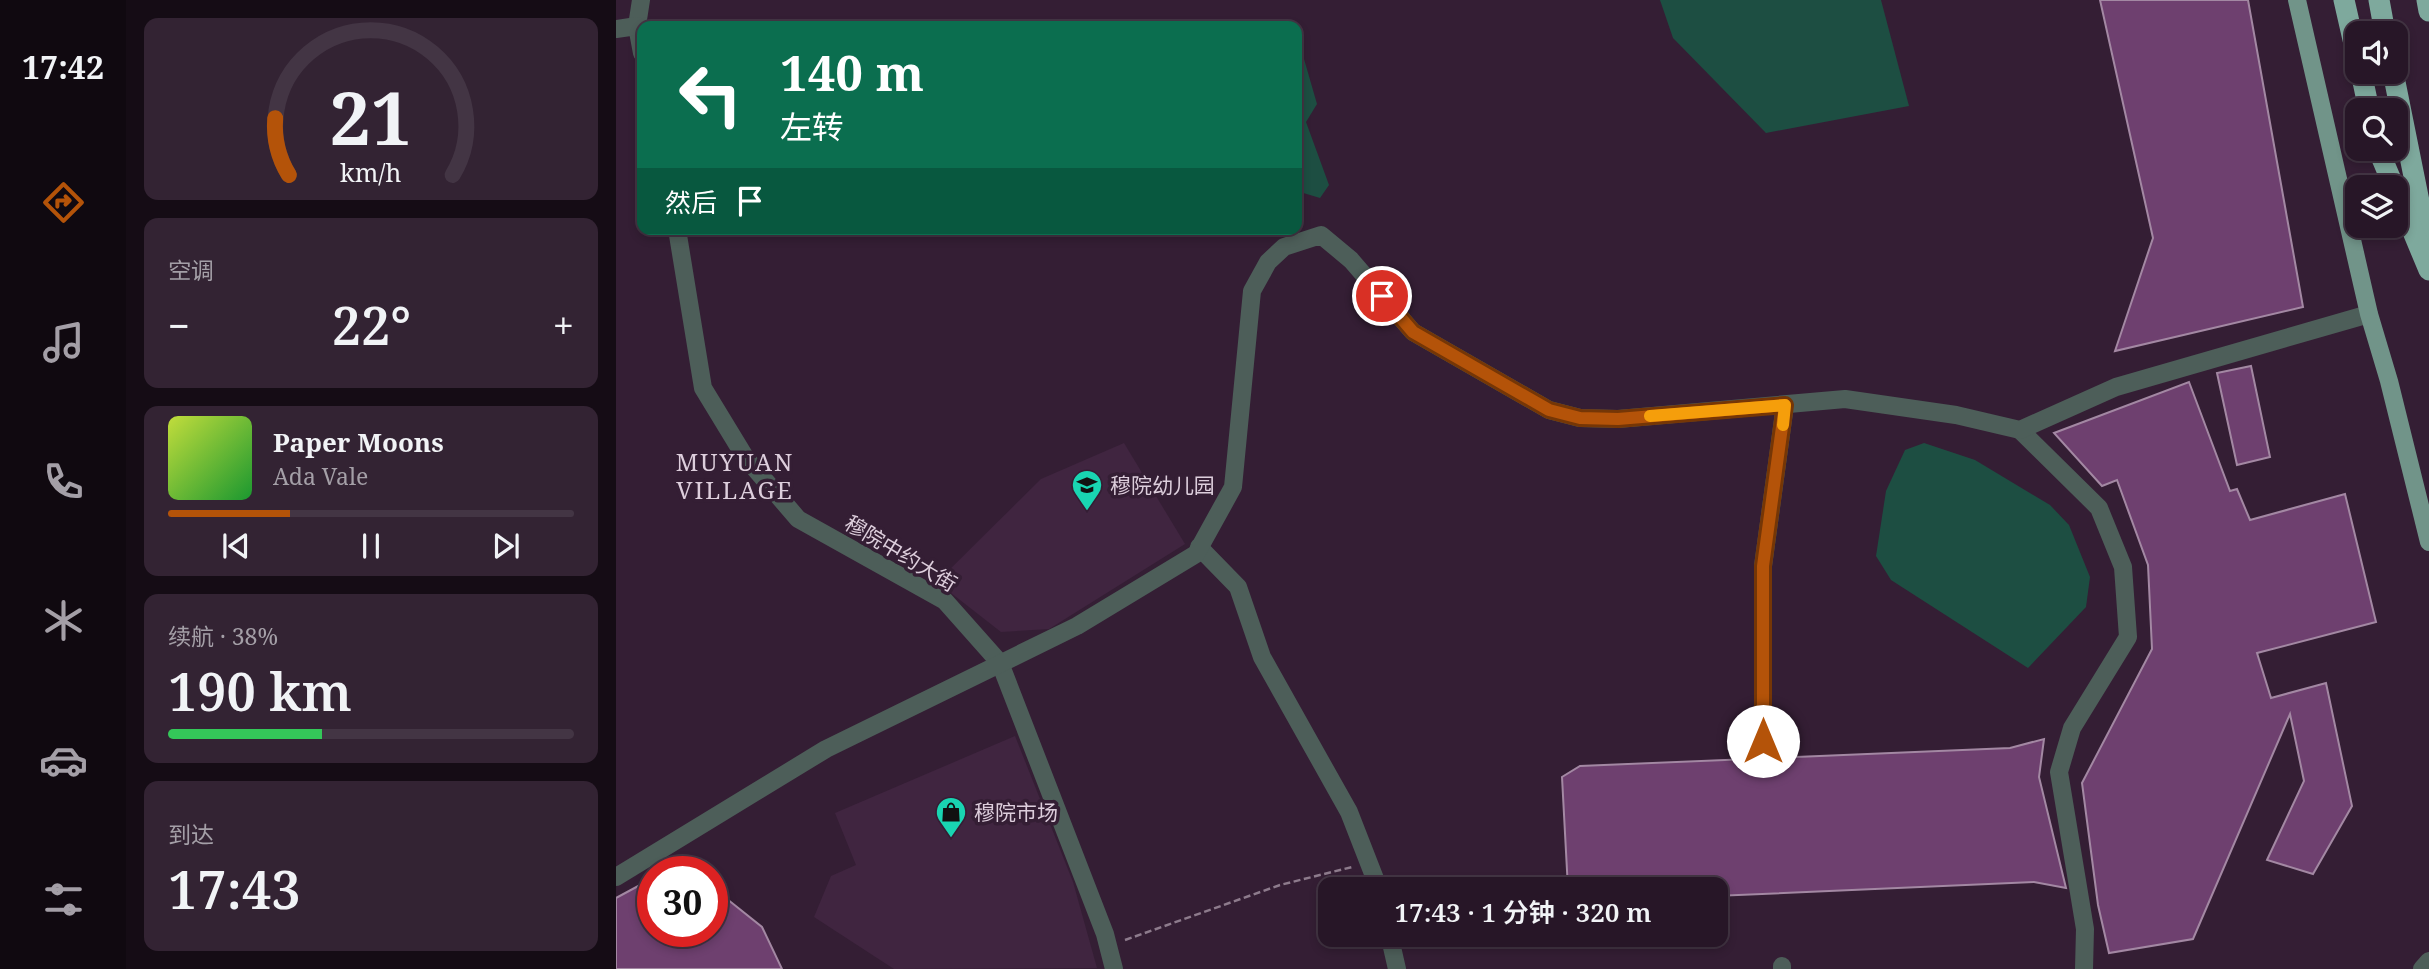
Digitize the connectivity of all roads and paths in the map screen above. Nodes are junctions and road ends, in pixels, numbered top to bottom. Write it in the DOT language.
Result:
graph roads {
  1 [pos="641,0"];
  2 [pos="2297,0"];
  3 [pos="2344,0"];
  4 [pos="2379,0"];
  5 [pos="2427,0"];
  6 [pos="2429,11"];
  7 [pos="638,21"];
  8 [pos="2349,21"];
  9 [pos="2383,21"];
  10 [pos="637,26"];
  11 [pos="616,29"];
  12 [pos="2395,84"];
  13 [pos="2408,220"];
  14 [pos="678,235"];
  15 [pos="2429,251"];
  16 [pos="2429,270"];
  17 [pos="2369,314"];
  18 [pos="1785,405"];
  19 [pos="2020,430"];
  20 [pos="2429,542"];
  21 [pos="1199,547"];
  22 [pos="1000,663"];
  23 [pos="1763,741"];
  24 [pos="1368,863"];
  25 [pos="616,877"];
  26 [pos="1374,877"];
  27 [pos="1108,946"];
  28 [pos="1392,947"];
  29 [pos="2429,961"];
  30 [pos="1114,969"];
  31 [pos="1396,969"];
  32 [pos="2084,969"];
  33 [pos="2422,969"];
  1 -- 7 [label="street"];
  2 -- 17 [label="main road"];
  3 -- 8 [label="highway"];
  4 -- 9 [label="highway"];
  5 -- 6 [label="highway"];
  10 -- 11 [label="street"];
  12 -- 15 [label="highway"];
  13 -- 16 [label="highway"];
  14 -- 22 [label="street, 穆院中约大街"];
  17 -- 19 [label="street"];
  17 -- 20 [label="main road"];
  18 -- 19 [label="street"];
  18 -- 21 [label="street"];
  18 -- 23 [label="street"];
  19 -- 32 [label="street"];
  21 -- 22 [label="street"];
  21 -- 24 [label="street"];
  22 -- 25 [label="street"];
  22 -- 27 [label="street, 穆院中约大街"];
  24 -- 26 [label="street"];
  24 -- 27 [label="path"];
  27 -- 30 [label="street, 穆院中约大街"];
  28 -- 31 [label="street"];
  29 -- 33 [label="street"];
}
